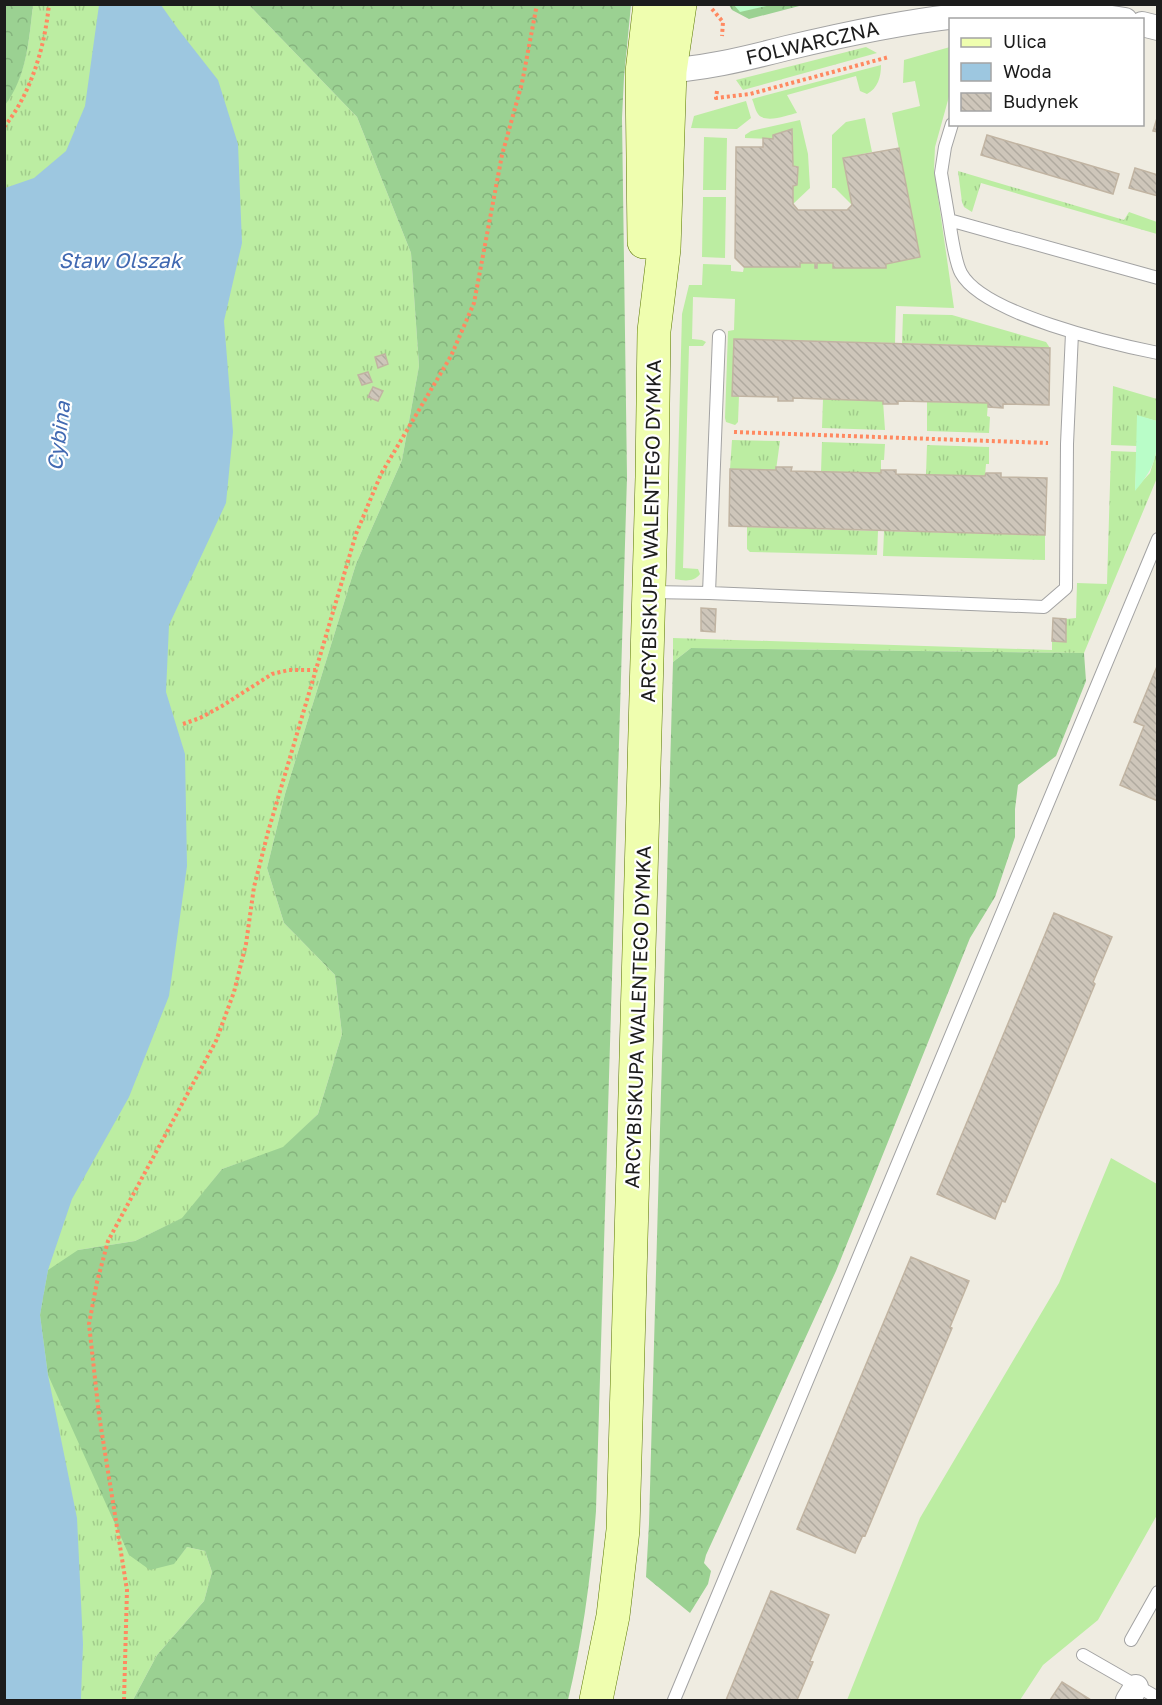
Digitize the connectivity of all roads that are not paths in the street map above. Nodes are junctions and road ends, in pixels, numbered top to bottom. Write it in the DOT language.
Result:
graph roads {
  1 [pos="650,4"];
  2 [pos="680,4"];
  3 [pos="974,14"];
  4 [pos="1114,18"];
  5 [pos="656,71"];
  6 [pos="951,126"];
  7 [pos="949,220"];
  8 [pos="1158,278"];
  9 [pos="1072,333"];
  10 [pos="719,336"];
  11 [pos="1158,353"];
  12 [pos="1158,539"];
  13 [pos="649,592"];
  14 [pos="709,593"];
  15 [pos="1158,1592"];
  16 [pos="1131,1640"];
  17 [pos="1083,1655"];
  18 [pos="1132,1694"];
  19 [pos="1158,1698"];
  20 [pos="596,1701"];
  21 [pos="674,1701"];
  1 -- 5 [label="street, ARCYBISKUPA WALENTEGO DYMKA"];
  2 -- 5 [label="street, ARCYBISKUPA WALENTEGO DYMKA"];
  3 -- 4 [label="street, FOLWARCZNA"];
  3 -- 5 [label="street, FOLWARCZNA"];
  5 -- 13 [label="street, ARCYBISKUPA WALENTEGO DYMKA"];
  6 -- 7 [label="lane"];
  7 -- 8 [label="lane"];
  7 -- 9 [label="lane"];
  9 -- 11 [label="lane"];
  9 -- 14 [label="lane"];
  10 -- 14 [label="lane"];
  12 -- 21 [label="lane"];
  13 -- 14 [label="lane"];
  13 -- 20 [label="street, ARCYBISKUPA WALENTEGO DYMKA"];
  15 -- 16 [label="lane"];
  17 -- 18 [label="lane"];
  18 -- 19 [label="lane"];
}
